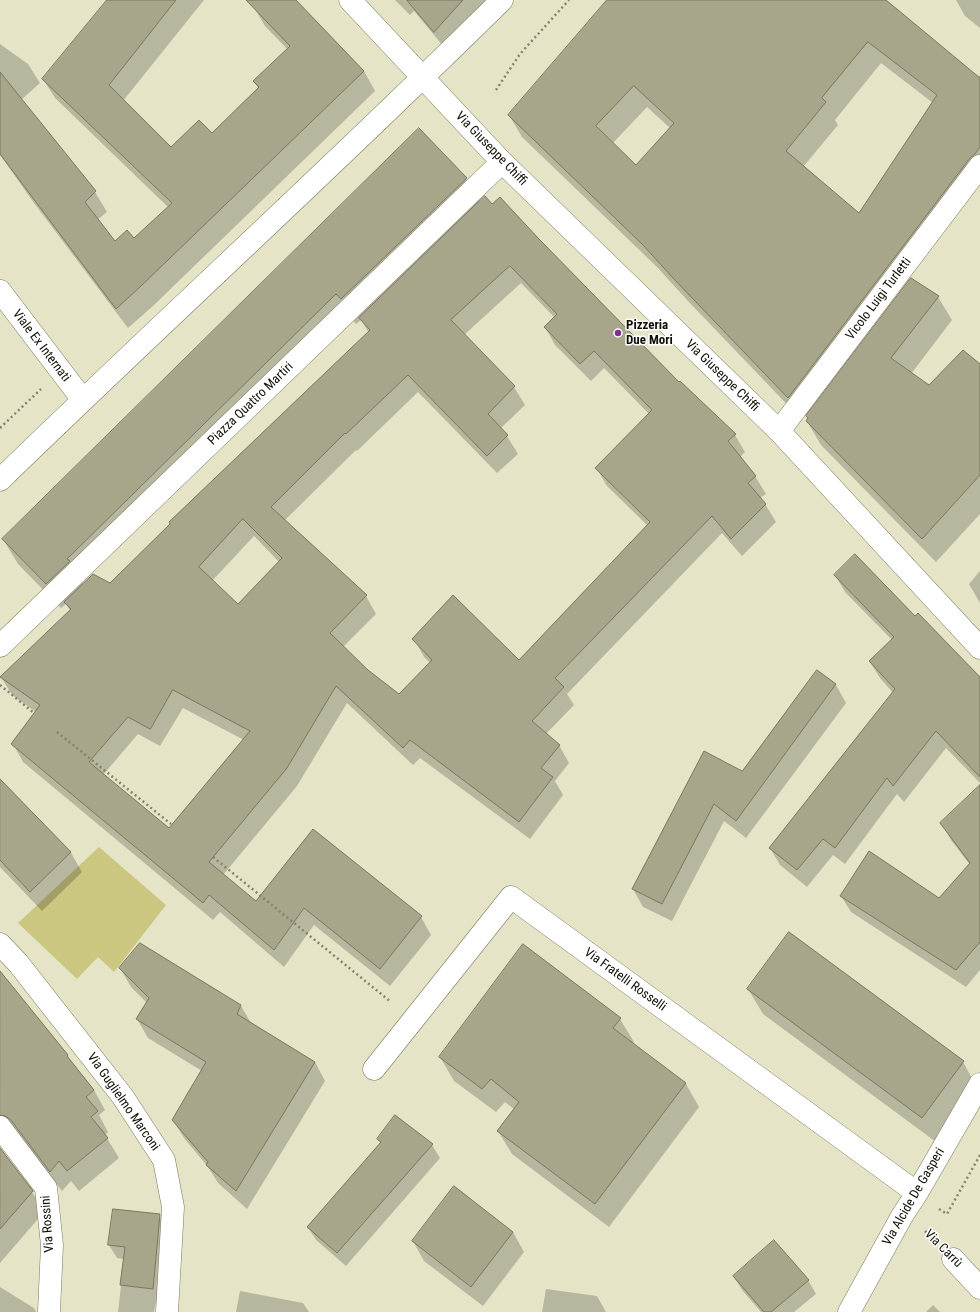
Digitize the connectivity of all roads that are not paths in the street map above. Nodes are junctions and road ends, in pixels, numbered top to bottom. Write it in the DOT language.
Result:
graph roads {
  1 [pos="350,0"];
  2 [pos="502,0"];
  3 [pos="423,78"];
  4 [pos="502,162"];
  5 [pos="980,166"];
  6 [pos="0,291"];
  7 [pos="83,400"];
  8 [pos="779,431"];
  9 [pos="0,480"];
  10 [pos="0,646"];
  11 [pos="980,648"];
  12 [pos="0,944"];
  13 [pos="374,1069"];
  14 [pos="980,1084"];
  15 [pos="0,1127"];
  16 [pos="917,1193"];
  17 [pos="953,1258"];
  18 [pos="980,1288"];
  19 [pos="49,1312"];
  20 [pos="167,1312"];
  21 [pos="849,1312"];
  1 -- 3 [label="street, Via Giuseppe Chiffi"];
  2 -- 3 [label="street"];
  3 -- 4 [label="street, Via Giuseppe Chiffi"];
  3 -- 7 [label="street"];
  4 -- 8 [label="street, Via Giuseppe Chiffi"];
  4 -- 10 [label="street, Piazza Quattro Martiri"];
  5 -- 8 [label="street, Vicolo Luigi Turletti"];
  6 -- 7 [label="street, Viale Ex Internati"];
  7 -- 9 [label="street"];
  8 -- 11 [label="street, Via Giuseppe Chiffi"];
  12 -- 20 [label="street, Via Guglielmo Marconi"];
  13 -- 16 [label="street, Via Fratelli Rosselli"];
  14 -- 16 [label="street, Via Alcide De Gasperi"];
  15 -- 19 [label="street, Via Rossini"];
  16 -- 21 [label="street, Via Alcide De Gasperi"];
  17 -- 18 [label="street, Via Carrù"];
}
